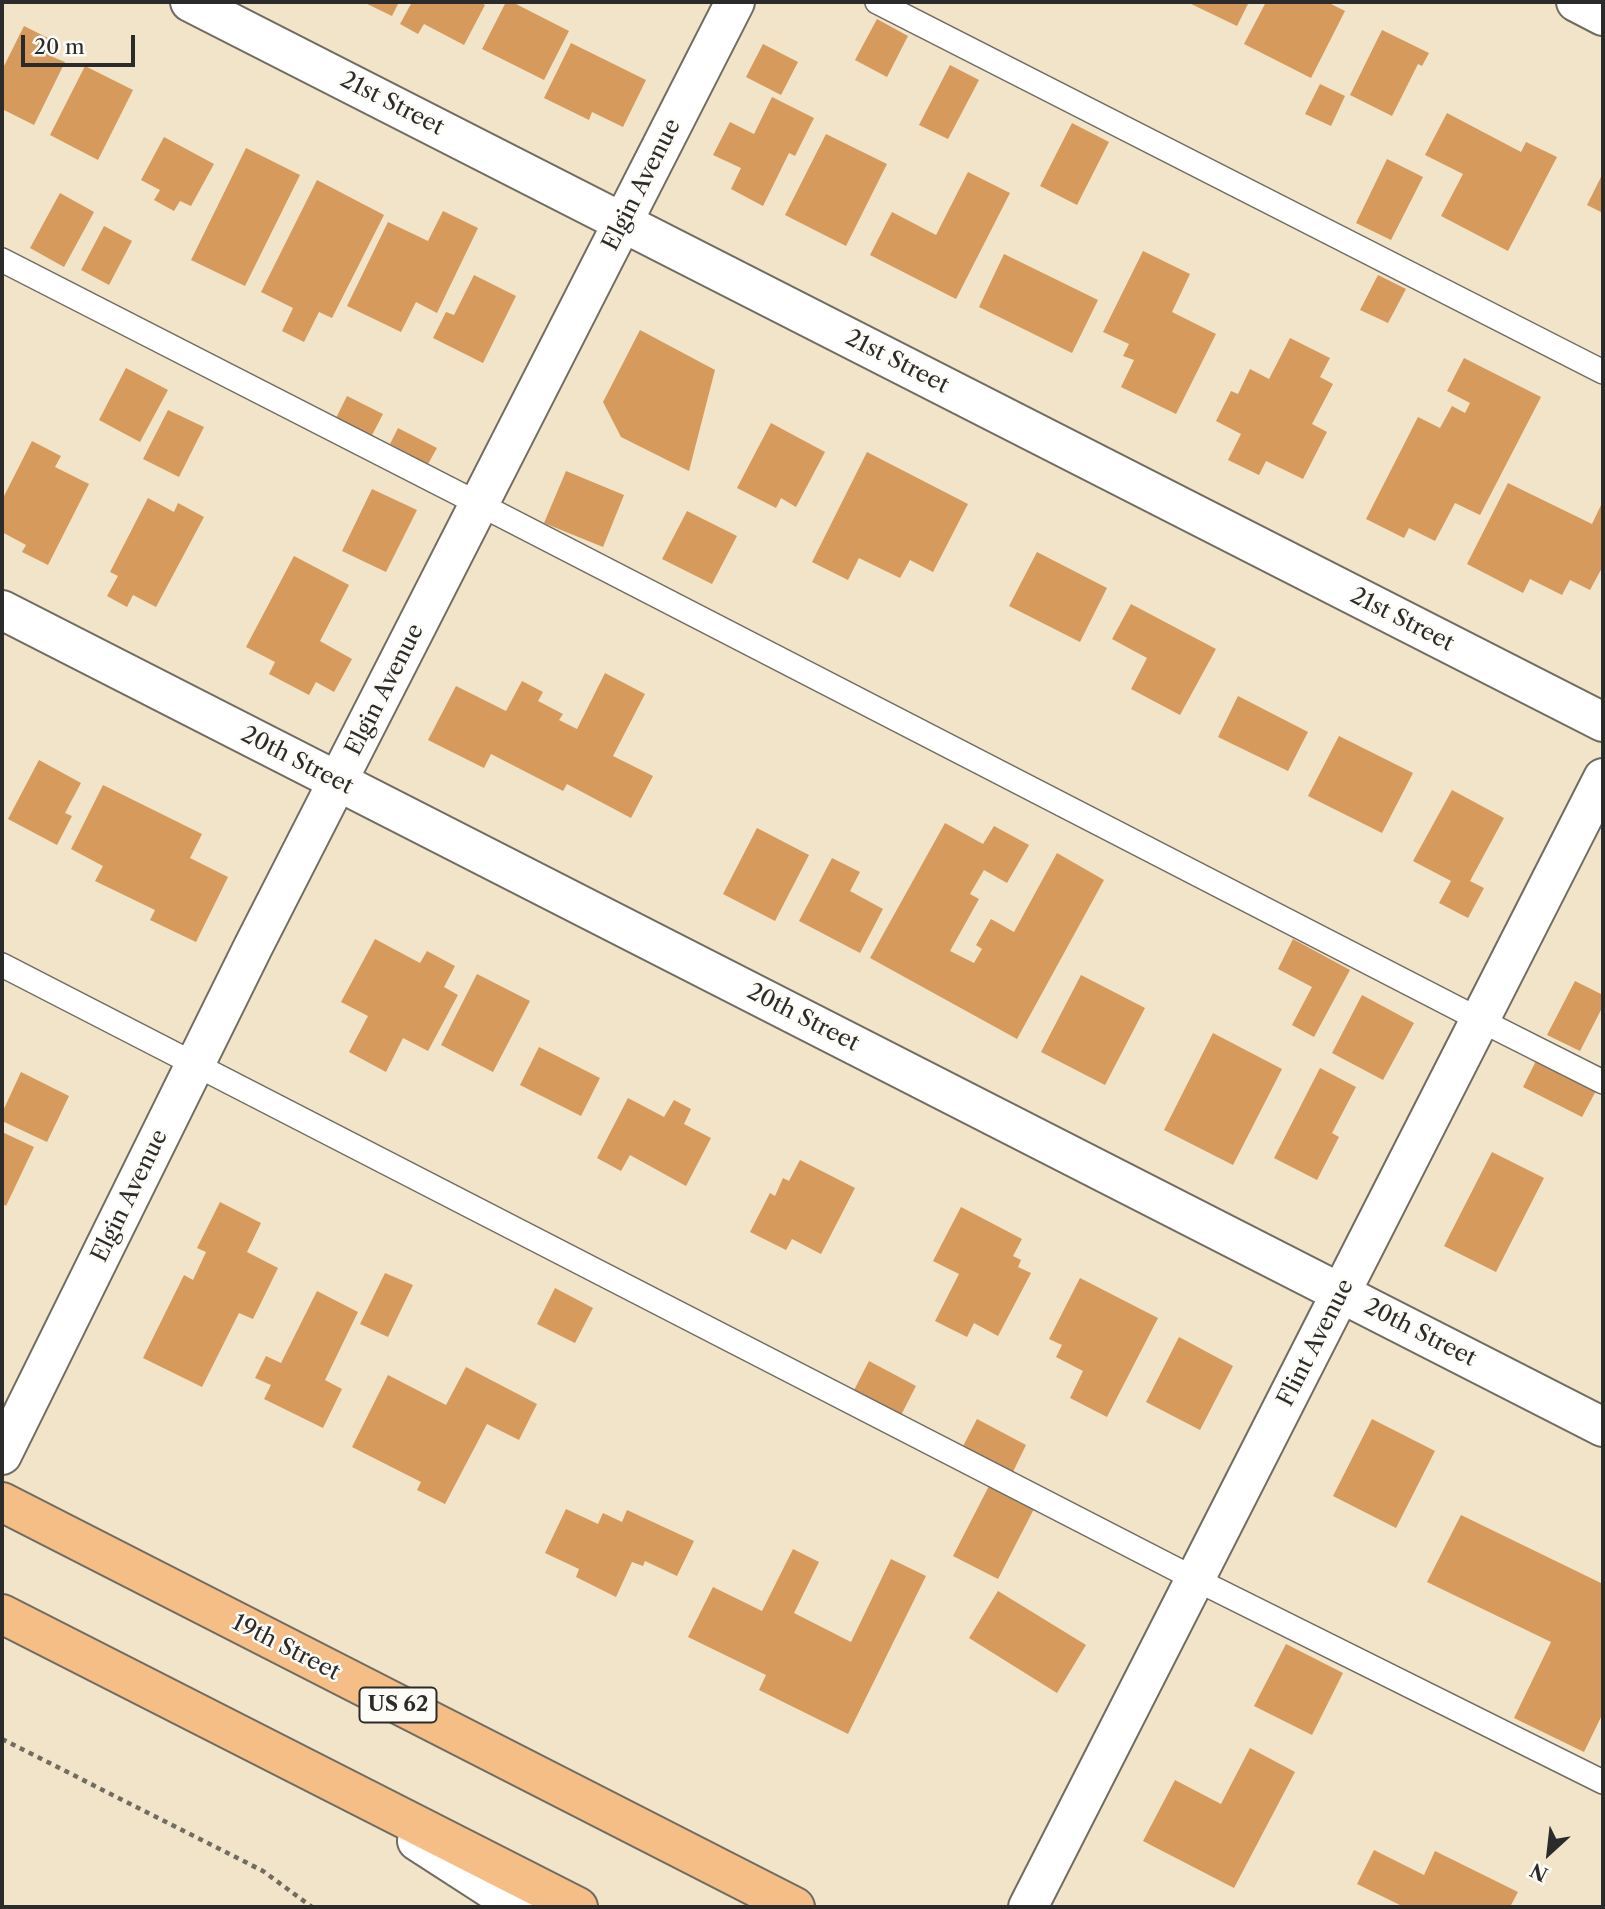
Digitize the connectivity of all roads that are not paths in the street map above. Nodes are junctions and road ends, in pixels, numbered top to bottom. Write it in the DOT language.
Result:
graph roads {
  1 [pos="190,2"];
  2 [pos="735,2"];
  3 [pos="877,2"];
  4 [pos="1576,2"];
  5 [pos="1603,16"];
  6 [pos="623,222"];
  7 [pos="2,260"];
  8 [pos="1603,372"];
  9 [pos="480,504"];
  10 [pos="2,610"];
  11 [pos="1603,722"];
  12 [pos="1603,778"];
  13 [pos="338,782"];
  14 [pos="2,965"];
  15 [pos="1480,1020"];
  16 [pos="195,1063"];
  17 [pos="1603,1082"];
  18 [pos="1341,1293"];
  19 [pos="1603,1427"];
  20 [pos="2,1455"];
  21 [pos="2,1503"];
  22 [pos="1195,1579"];
  23 [pos="2,1614"];
  24 [pos="310,1771"];
  25 [pos="1603,1782"];
  26 [pos="519,1907"];
  27 [pos="578,1907"];
  28 [pos="795,1907"];
  29 [pos="1028,1907"];
  1 -- 6 [label="street, 21st Street"];
  2 -- 6 [label="street, Elgin Avenue"];
  3 -- 8 [label="lane"];
  4 -- 5 [label="street"];
  6 -- 9 [label="street, Elgin Avenue"];
  6 -- 11 [label="street, 21st Street"];
  7 -- 9 [label="lane"];
  9 -- 13 [label="street, Elgin Avenue"];
  9 -- 15 [label="lane"];
  10 -- 13 [label="street, 20th Street"];
  12 -- 15 [label="street, Flint Avenue"];
  13 -- 16 [label="street, Elgin Avenue"];
  13 -- 18 [label="street, 20th Street"];
  14 -- 16 [label="lane"];
  15 -- 17 [label="lane"];
  15 -- 18 [label="street, Flint Avenue"];
  16 -- 20 [label="street, Elgin Avenue"];
  16 -- 22 [label="lane"];
  18 -- 19 [label="street, 20th Street"];
  18 -- 22 [label="street, Flint Avenue"];
  21 -- 28 [label="main road, 19th Street / US 62"];
  22 -- 25 [label="lane"];
  22 -- 29 [label="street, Flint Avenue"];
  23 -- 24 [label="main road"];
  24 -- 26 [label="street"];
  24 -- 27 [label="main road"];
}
